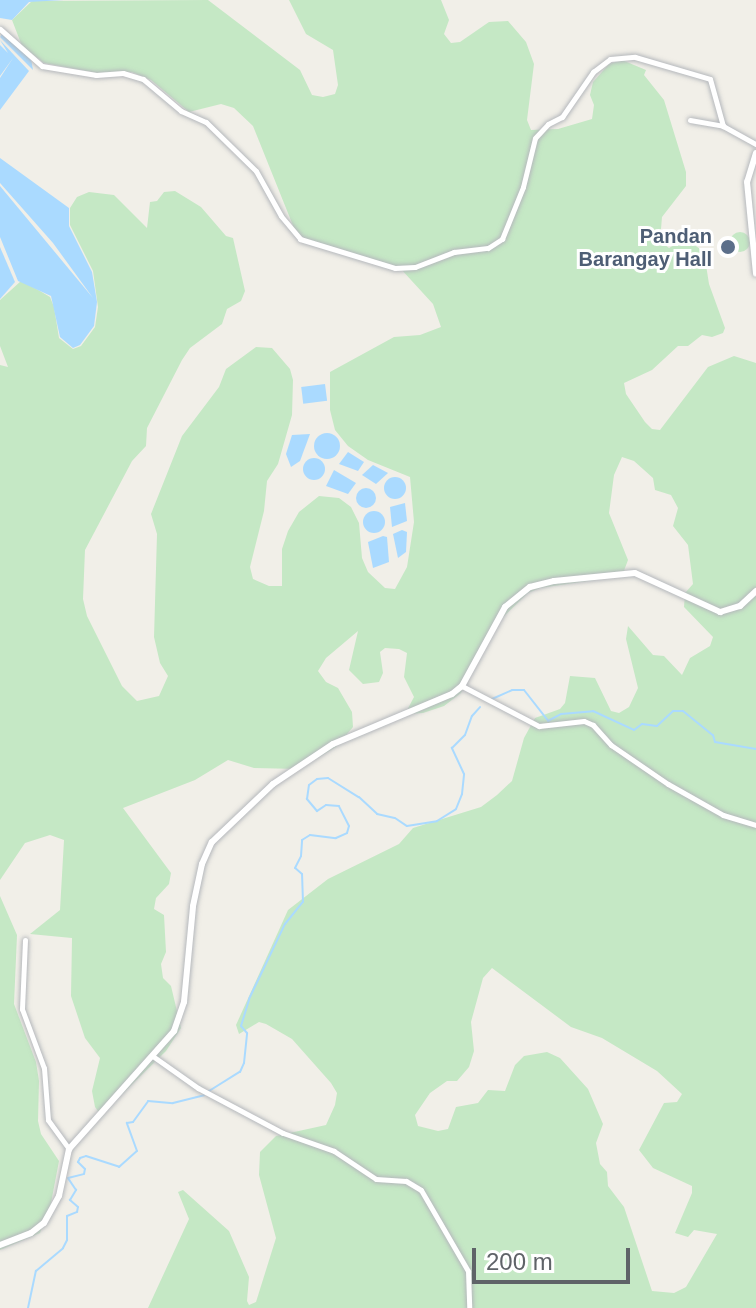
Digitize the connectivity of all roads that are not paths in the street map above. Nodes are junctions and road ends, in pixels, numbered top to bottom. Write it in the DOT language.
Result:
graph roads {
  1 [pos="0,29"];
  2 [pos="690,120"];
  3 [pos="723,126"];
  4 [pos="756,144"];
  5 [pos="756,153"];
  6 [pos="756,274"];
  7 [pos="756,591"];
  8 [pos="462,686"];
  9 [pos="756,825"];
  10 [pos="25,940"];
  11 [pos="154,1057"];
  12 [pos="69,1149"];
  13 [pos="0,1245"];
  14 [pos="469,1308"];
  1 -- 3 [label="street"];
  2 -- 3 [label="street"];
  3 -- 4 [label="street"];
  5 -- 6 [label="street"];
  7 -- 8 [label="street"];
  8 -- 9 [label="street"];
  8 -- 11 [label="street"];
  10 -- 12 [label="street"];
  11 -- 12 [label="street"];
  11 -- 14 [label="street"];
  12 -- 13 [label="street"];
}
